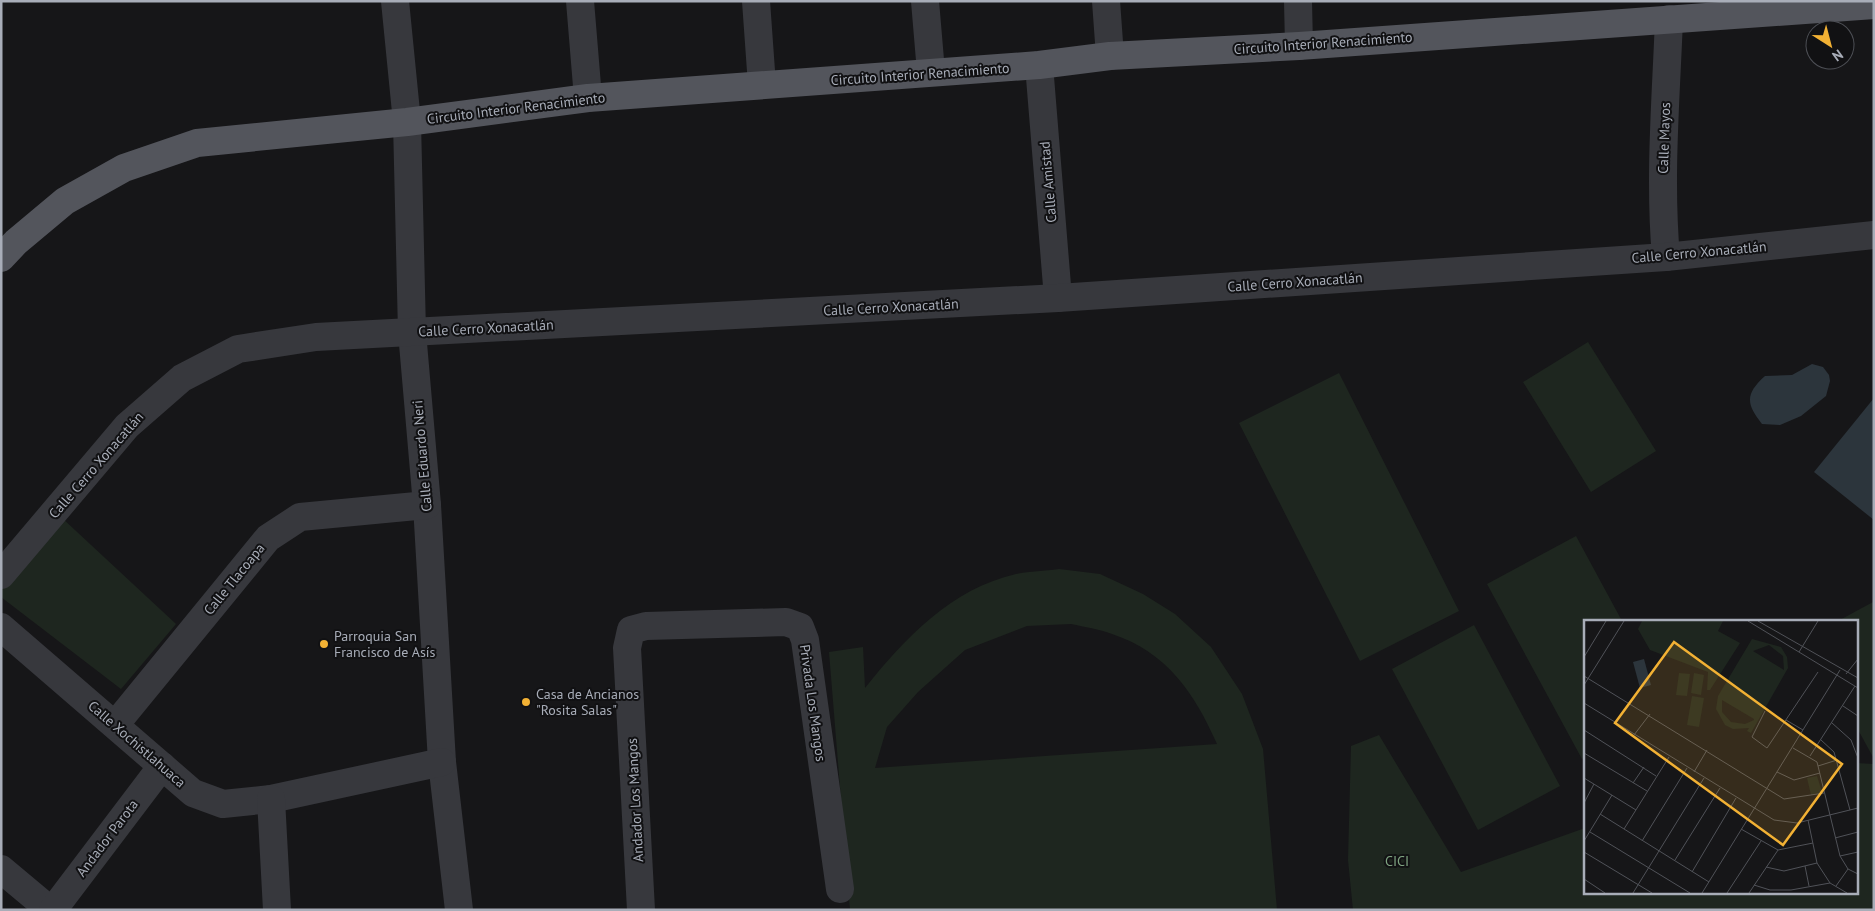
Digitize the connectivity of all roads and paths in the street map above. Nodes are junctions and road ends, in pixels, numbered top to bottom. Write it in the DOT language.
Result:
graph roads {
  1 [pos="395,1"];
  2 [pos="580,1"];
  3 [pos="756,1"];
  4 [pos="926,1"];
  5 [pos="1106,1"];
  6 [pos="1298,1"];
  7 [pos="1874,5"];
  8 [pos="1669,19"];
  9 [pos="1299,46"];
  10 [pos="1110,56"];
  11 [pos="1039,65"];
  12 [pos="930,72"];
  13 [pos="762,85"];
  14 [pos="588,98"];
  15 [pos="407,122"];
  16 [pos="1874,234"];
  17 [pos="1666,257"];
  18 [pos="1,258"];
  19 [pos="1058,298"];
  20 [pos="412,332"];
  21 [pos="427,505"];
  22 [pos="1,575"];
  23 [pos="1,627"];
  24 [pos="631,630"];
  25 [pos="115,725"];
  26 [pos="442,762"];
  27 [pos="162,766"];
  28 [pos="271,799"];
  29 [pos="1,869"];
  30 [pos="840,889"];
  31 [pos="51,910"];
  32 [pos="277,910"];
  33 [pos="459,910"];
  34 [pos="641,910"];
  1 -- 15 [label="street, Calle Eduardo Neri"];
  2 -- 14 [label="street"];
  3 -- 13 [label="street"];
  4 -- 12 [label="street"];
  5 -- 10 [label="street"];
  6 -- 9 [label="street"];
  7 -- 8 [label="main road, Circuito Interior Renacimiento"];
  8 -- 9 [label="main road, Circuito Interior Renacimiento"];
  8 -- 17 [label="street, Calle Mayos"];
  9 -- 10 [label="main road, Circuito Interior Renacimiento"];
  10 -- 11 [label="main road, Circuito Interior Renacimiento"];
  11 -- 12 [label="main road, Circuito Interior Renacimiento"];
  11 -- 19 [label="street, Calle Amistad"];
  12 -- 13 [label="main road, Circuito Interior Renacimiento"];
  13 -- 14 [label="main road, Circuito Interior Renacimiento"];
  14 -- 15 [label="main road, Circuito Interior Renacimiento"];
  15 -- 18 [label="main road, Circuito Interior Renacimiento"];
  15 -- 20 [label="street, Calle Eduardo Neri"];
  16 -- 17 [label="street, Calle Cerro Xonacatlán"];
  17 -- 19 [label="street, Calle Cerro Xonacatlán"];
  19 -- 20 [label="street, Calle Cerro Xonacatlán"];
  20 -- 21 [label="street, Calle Eduardo Neri"];
  20 -- 22 [label="street, Calle Cerro Xonacatlán"];
  21 -- 25 [label="street, Calle Tlacoapa"];
  21 -- 26 [label="street, Calle Eduardo Neri"];
  23 -- 25 [label="street, Calle Xochistlahuaca"];
  24 -- 30 [label="street, Privada Los Mangos"];
  24 -- 34 [label="street, Andador Los Mangos"];
  25 -- 27 [label="street, Calle Xochistlahuaca"];
  26 -- 28 [label="street, Calle Xochistlahuaca"];
  26 -- 33 [label="street, Calle Eduardo Neri"];
  27 -- 28 [label="street, Calle Xochistlahuaca"];
  27 -- 31 [label="street, Andador Parota"];
  28 -- 32 [label="street"];
  29 -- 31 [label="street"];
}
